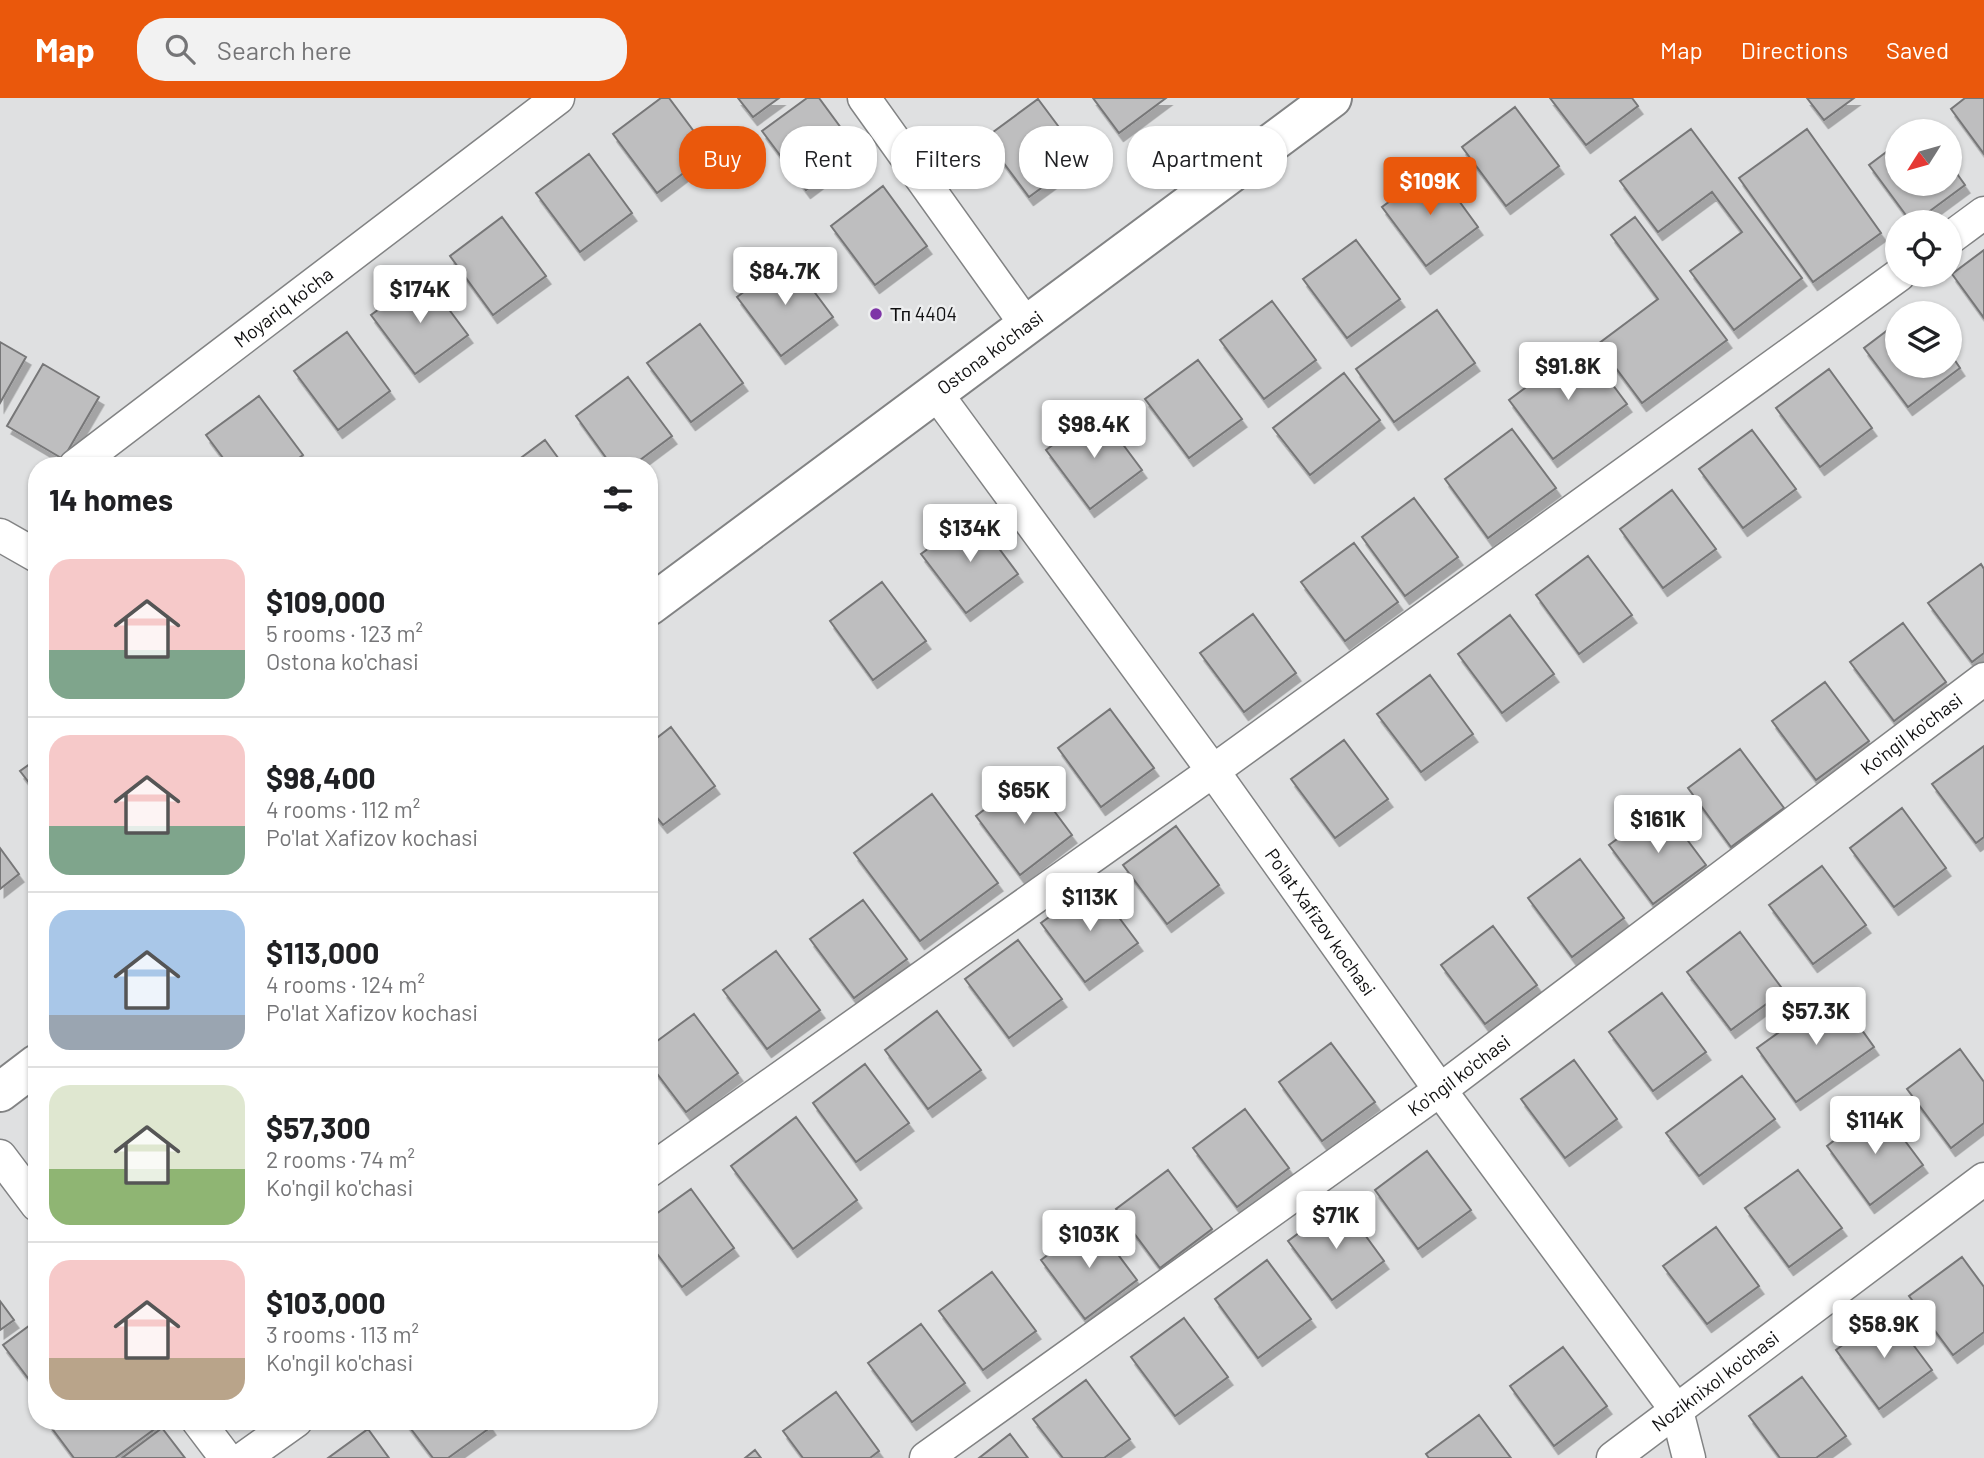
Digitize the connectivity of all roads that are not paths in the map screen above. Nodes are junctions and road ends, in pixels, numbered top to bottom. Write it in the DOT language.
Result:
graph roads {
  1 [pos="558,98"];
  2 [pos="864,98"];
  3 [pos="1332,98"];
  4 [pos="1984,214"];
  5 [pos="1962,230"];
  6 [pos="1885,285"];
  7 [pos="1027,326"];
  8 [pos="936,393"];
  9 [pos="87,457"];
  10 [pos="0,535"];
  11 [pos="28,551"];
  12 [pos="658,599"];
  13 [pos="1984,679"];
  14 [pos="1213,771"];
  15 [pos="28,1071"];
  16 [pos="1440,1090"];
  17 [pos="0,1092"];
  18 [pos="0,1156"];
  19 [pos="658,1165"];
  20 [pos="1984,1179"];
  21 [pos="28,1193"];
  22 [pos="1677,1411"];
  23 [pos="205,1430"];
  24 [pos="283,1430"];
  25 [pos="226,1458"];
  26 [pos="244,1458"];
  27 [pos="926,1458"];
  28 [pos="1613,1458"];
  29 [pos="1689,1458"];
  1 -- 9 [label="street, Moyariq ko'cha"];
  2 -- 7 [label="street"];
  3 -- 7 [label="street, Ostona ko'chasi"];
  4 -- 5 [label="street"];
  6 -- 14 [label="street"];
  7 -- 8 [label="street, Ostona ko'chasi"];
  8 -- 12 [label="street, Ostona ko'chasi"];
  8 -- 14 [label="street, Po'lat Xafizov kochasi"];
  10 -- 11 [label="street"];
  13 -- 16 [label="street, Ko'ngil ko'chasi"];
  14 -- 16 [label="street, Po'lat Xafizov kochasi"];
  14 -- 19 [label="street"];
  15 -- 17 [label="street"];
  16 -- 22 [label="street, Po'lat Xafizov kochasi"];
  16 -- 27 [label="street, Ko'ngil ko'chasi"];
  18 -- 21 [label="street"];
  20 -- 22 [label="street, Noziknixol ko'chasi"];
  22 -- 28 [label="street, Noziknixol ko'chasi"];
  22 -- 29 [label="street, Po'lat Xafizov kochasi"];
  23 -- 25 [label="street"];
  24 -- 26 [label="street"];
}
